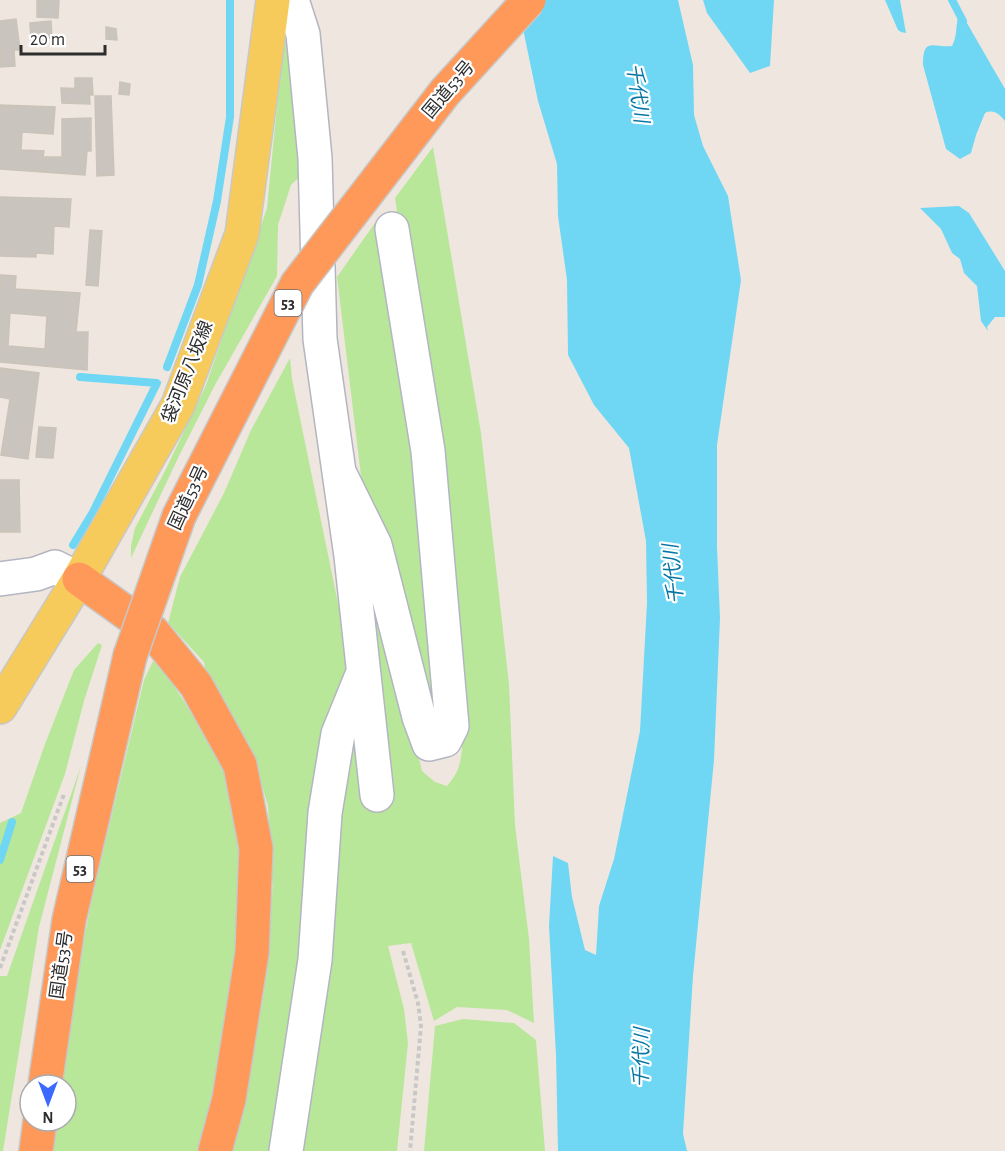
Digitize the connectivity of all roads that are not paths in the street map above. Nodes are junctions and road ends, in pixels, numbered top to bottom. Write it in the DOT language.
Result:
graph roads {
  1 [pos="273,0"];
  2 [pos="292,0"];
  3 [pos="529,0"];
  4 [pos="392,229"];
  5 [pos="340,474"];
  6 [pos="0,579"];
  7 [pos="79,579"];
  8 [pos="364,671"];
  9 [pos="0,707"];
  10 [pos="377,795"];
  11 [pos="47,1073"];
  12 [pos="38,1133"];
  13 [pos="36,1151"];
  14 [pos="215,1151"];
  15 [pos="286,1151"];
  1 -- 7 [label="main road, 袋河原八坂線"];
  2 -- 5 [label="street"];
  3 -- 11 [label="highway, 国道53号 / 53, bridge"];
  4 -- 5 [label="street"];
  5 -- 8 [label="street"];
  6 -- 7 [label="street"];
  7 -- 9 [label="main road, 袋河原八坂線"];
  7 -- 14 [label="highway"];
  8 -- 10 [label="street"];
  8 -- 15 [label="street"];
  12 -- 13 [label="highway"];
}
